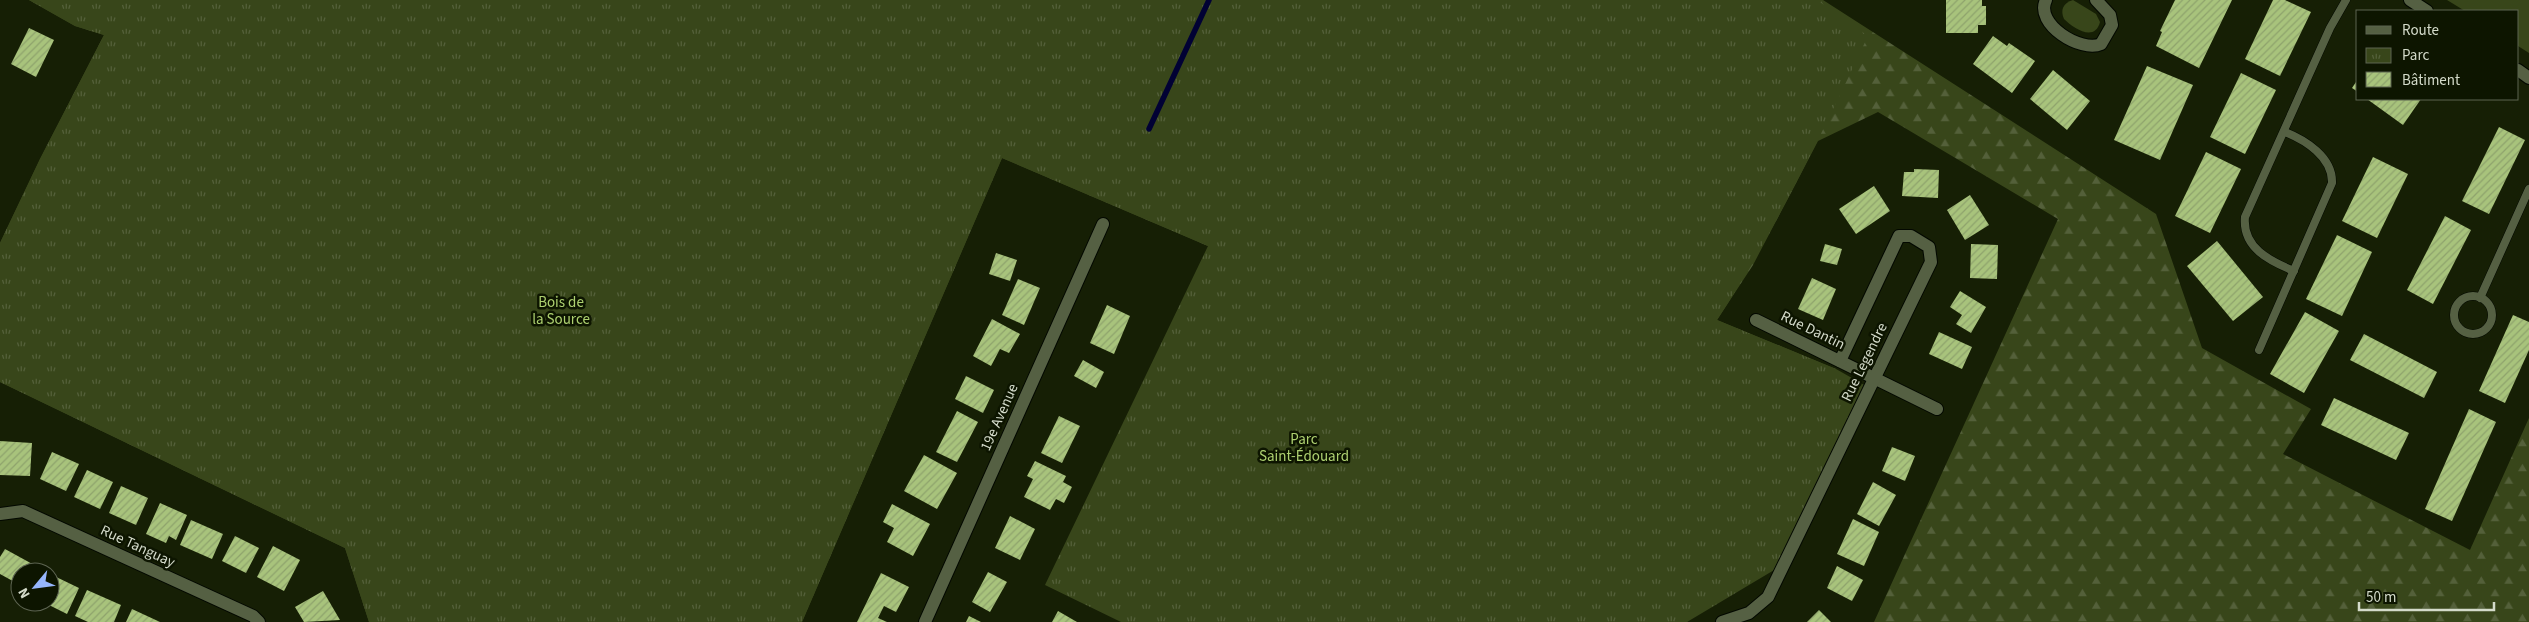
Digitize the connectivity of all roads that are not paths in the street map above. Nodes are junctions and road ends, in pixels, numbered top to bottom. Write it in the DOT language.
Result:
graph roads {
  1 [pos="2046,0"];
  2 [pos="2096,0"];
  3 [pos="2346,0"];
  4 [pos="2410,0"];
  5 [pos="2425,10"];
  6 [pos="2285,132"];
  7 [pos="2529,189"];
  8 [pos="1103,224"];
  9 [pos="2294,271"];
  10 [pos="2480,298"];
  11 [pos="1756,320"];
  12 [pos="2259,350"];
  13 [pos="1840,361"];
  14 [pos="1874,378"];
  15 [pos="1937,409"];
  16 [pos="0,514"];
  17 [pos="259,622"];
  18 [pos="925,622"];
  19 [pos="1722,622"];
  1 -- 2 [label="street"];
  3 -- 6 [label="lane"];
  4 -- 5 [label="street"];
  6 -- 9 [label="lane"];
  6 -- 9 [label="lane"];
  7 -- 10 [label="lane"];
  8 -- 18 [label="street, 19e Avenue"];
  9 -- 12 [label="lane"];
  10 -- 10 [label="lane"];
  11 -- 13 [label="street, Rue Dantin"];
  13 -- 14 [label="street, Rue Dantin"];
  13 -- 14 [label="street, Rue Legendre"];
  14 -- 15 [label="street, Rue Dantin"];
  14 -- 19 [label="street, Rue Legendre"];
  16 -- 17 [label="street, Rue Tanguay"];
}
